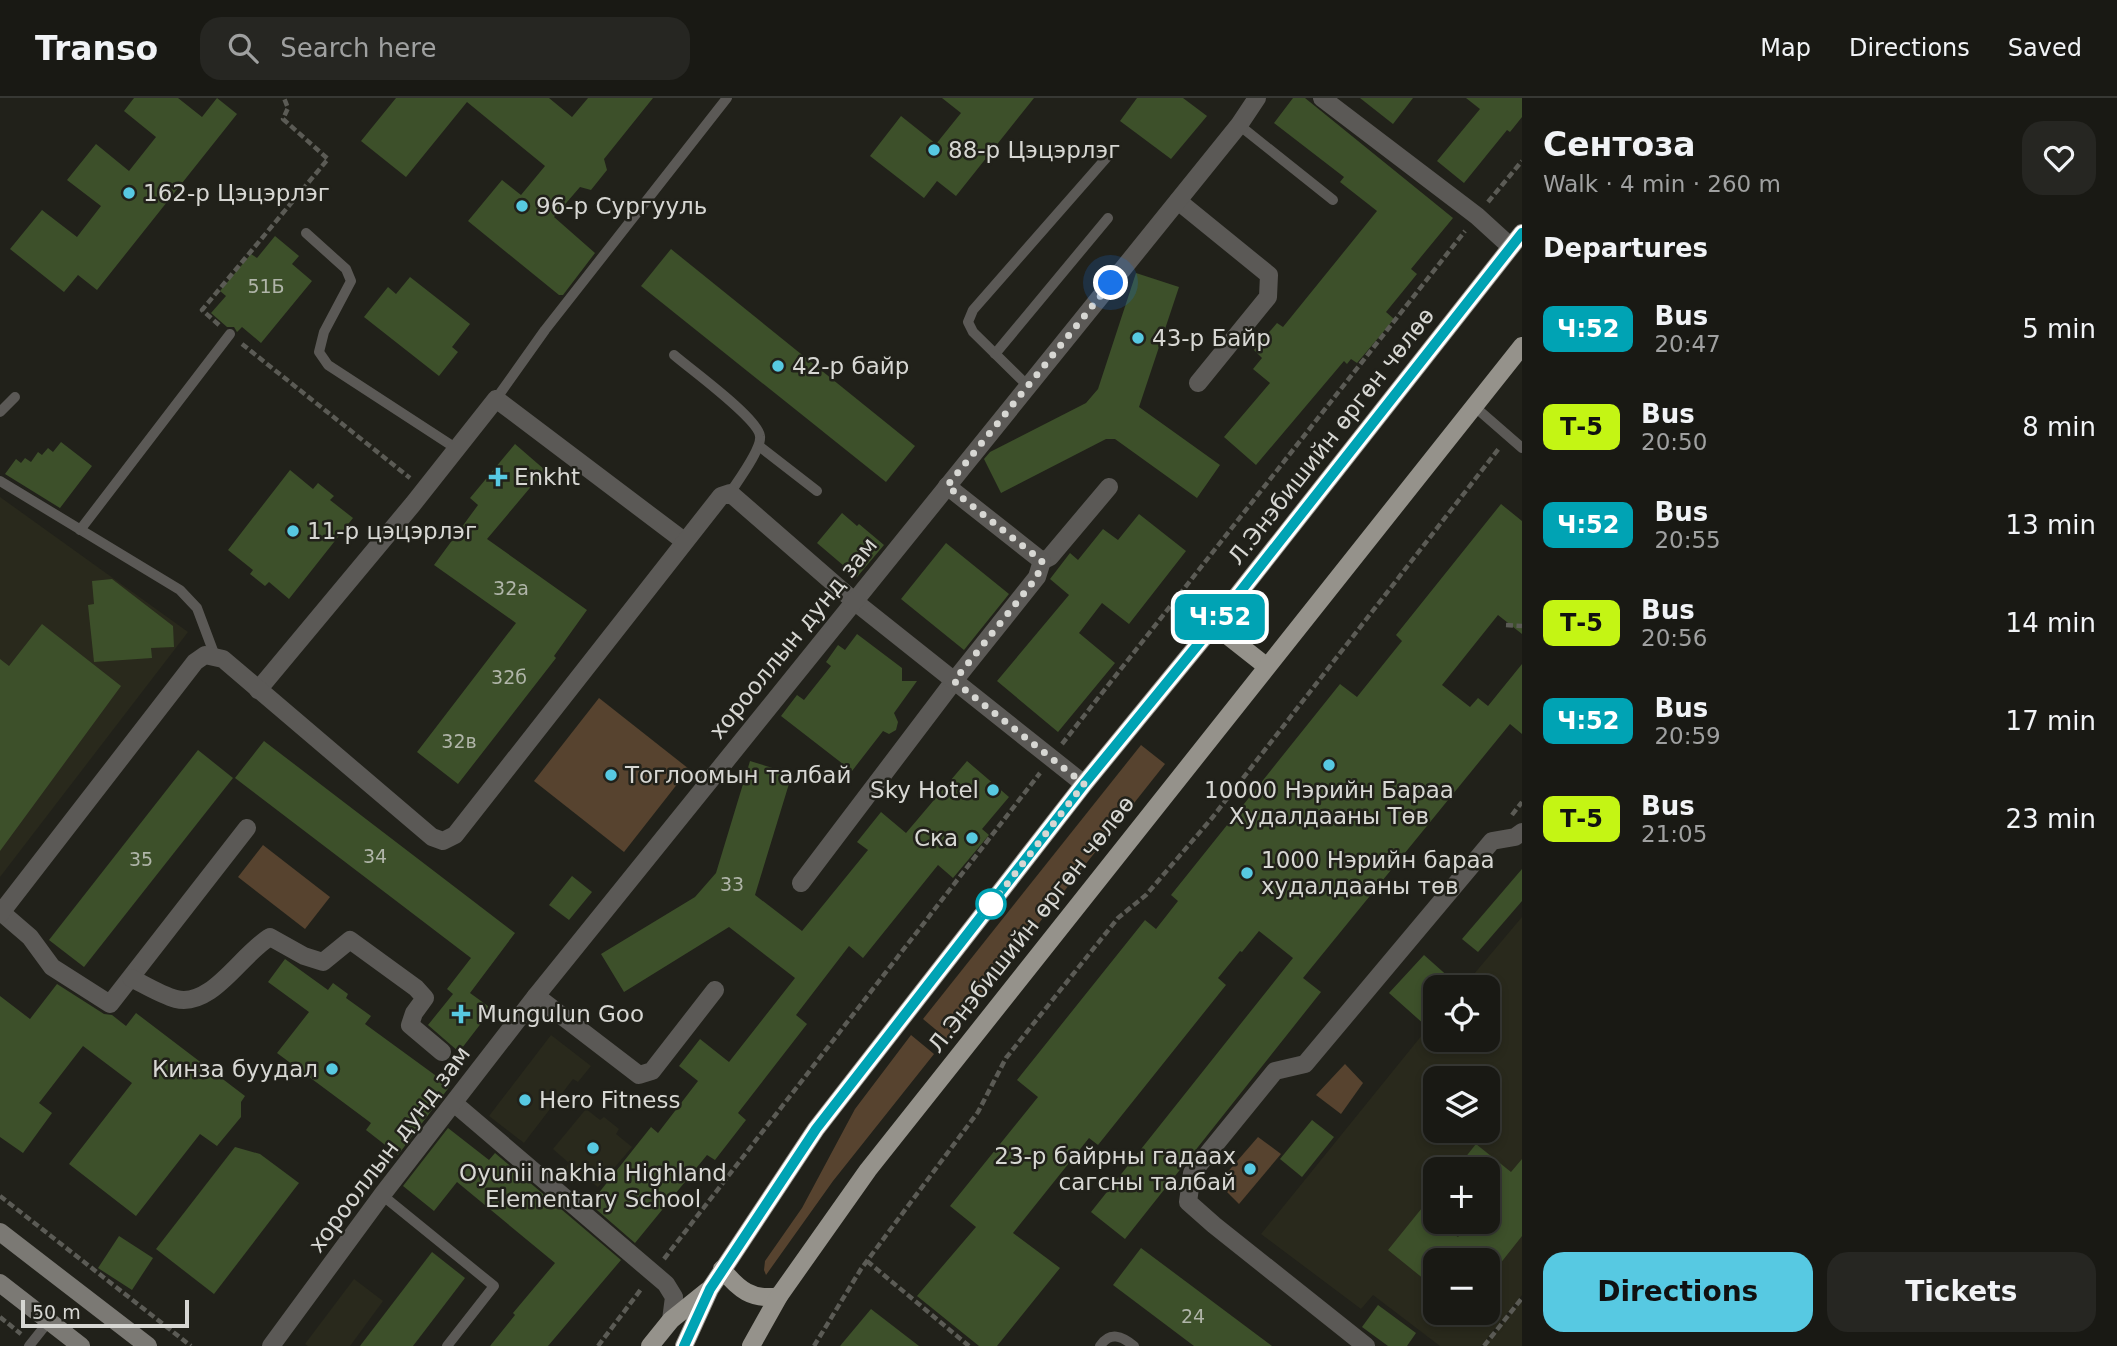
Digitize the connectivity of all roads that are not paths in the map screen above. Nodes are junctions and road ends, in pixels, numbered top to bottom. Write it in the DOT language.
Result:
graph roads {
  1 [pos="727,98"];
  2 [pos="1257,98"];
  3 [pos="1322,98"];
  4 [pos="1239,125"];
  5 [pos="1108,156"];
  6 [pos="1333,200"];
  7 [pos="1178,201"];
  8 [pos="1108,218"];
  9 [pos="306,233"];
  10 [pos="1516,240"];
  11 [pos="230,334"];
  12 [pos="1522,346"];
  13 [pos="995,354"];
  14 [pos="674,355"];
  15 [pos="1198,383"];
  16 [pos="1028,386"];
  17 [pos="15,397"];
  18 [pos="496,399"];
  19 [pos="1475,407"];
  20 [pos="0,412"];
  21 [pos="759,446"];
  22 [pos="1522,448"];
  23 [pos="457,449"];
  24 [pos="0,481"];
  25 [pos="947,486"];
  26 [pos="1110,487"];
  27 [pos="817,491"];
  28 [pos="730,493"];
  29 [pos="80,530"];
  30 [pos="684,541"];
  31 [pos="1042,561"];
  32 [pos="854,601"];
  33 [pos="1214,625"];
  34 [pos="215,656"];
  35 [pos="1266,666"];
  36 [pos="954,681"];
  37 [pos="258,690"];
  38 [pos="1084,784"];
  39 [pos="247,828"];
  40 [pos="1520,837"];
  41 [pos="801,883"];
  42 [pos="0,912"];
  43 [pos="131,978"];
  44 [pos="715,990"];
  45 [pos="536,996"];
  46 [pos="442,1052"];
  47 [pos="455,1104"];
  48 [pos="382,1195"];
  49 [pos="0,1232"];
  50 [pos="722,1269"];
  51 [pos="0,1283"];
  52 [pos="710,1289"];
  53 [pos="779,1296"];
  54 [pos="671,1320"];
  55 [pos="49,1321"];
  56 [pos="29,1346"];
  57 [pos="81,1346"];
  58 [pos="148,1346"];
  59 [pos="271,1346"];
  60 [pos="447,1346"];
  61 [pos="650,1346"];
  62 [pos="684,1346"];
  63 [pos="751,1346"];
  64 [pos="1100,1346"];
  65 [pos="1134,1346"];
  66 [pos="1367,1346"];
  1 -- 18 [label="lane"];
  2 -- 4 [label="street, хорооллын дунд зам"];
  3 -- 10 [label="street"];
  4 -- 6 [label="lane"];
  4 -- 7 [label="street, хорооллын дунд зам"];
  5 -- 13 [label="lane"];
  7 -- 15 [label="street"];
  7 -- 16 [label="street, хорооллын дунд зам"];
  8 -- 13 [label="lane"];
  9 -- 23 [label="lane"];
  10 -- 33 [label="main road, Л.Энэбишийн өргөн чөлөө"];
  11 -- 29 [label="lane"];
  12 -- 19 [label="main road, Л.Энэбишийн өргөн чөлөө"];
  13 -- 16 [label="lane"];
  14 -- 21 [label="lane"];
  16 -- 25 [label="street, хорооллын дунд зам"];
  17 -- 20 [label="lane"];
  18 -- 23 [label="street"];
  18 -- 30 [label="street"];
  19 -- 22 [label="lane"];
  19 -- 35 [label="main road, Л.Энэбишийн өргөн чөлөө"];
  21 -- 27 [label="lane"];
  21 -- 28 [label="lane"];
  23 -- 37 [label="street"];
  24 -- 29 [label="lane"];
  25 -- 31 [label="street"];
  25 -- 32 [label="street, хорооллын дунд зам"];
  26 -- 31 [label="street"];
  28 -- 30 [label="street"];
  28 -- 32 [label="street"];
  29 -- 34 [label="lane"];
  30 -- 37 [label="street"];
  31 -- 36 [label="street"];
  32 -- 36 [label="street"];
  32 -- 45 [label="street, хорооллын дунд зам"];
  33 -- 35 [label="main road"];
  33 -- 38 [label="main road, Л.Энэбишийн өргөн чөлөө"];
  34 -- 37 [label="street"];
  34 -- 42 [label="street"];
  35 -- 53 [label="main road, Л.Энэбишийн өргөн чөлөө"];
  36 -- 38 [label="street"];
  36 -- 41 [label="street"];
  38 -- 50 [label="main road, Л.Энэбишийн өргөн чөлөө"];
  39 -- 43 [label="street"];
  40 -- 66 [label="street"];
  42 -- 43 [label="street"];
  43 -- 46 [label="street"];
  44 -- 45 [label="street"];
  45 -- 47 [label="street, хорооллын дунд зам"];
  47 -- 48 [label="street, хорооллын дунд зам"];
  47 -- 54 [label="street"];
  48 -- 59 [label="street, хорооллын дунд зам"];
  48 -- 60 [label="lane"];
  49 -- 58 [label="main road"];
  50 -- 52 [label="main road, Л.Энэбишийн өргөн чөлөө"];
  50 -- 53 [label="main road"];
  51 -- 55 [label="main road"];
  52 -- 54 [label="main road"];
  52 -- 62 [label="main road, Л.Энэбишийн өргөн чөлөө"];
  53 -- 63 [label="main road, Л.Энэбишийн өргөн чөлөө"];
  54 -- 61 [label="main road"];
  55 -- 56 [label="lane"];
  55 -- 57 [label="main road"];
  64 -- 65 [label="lane"];
}
